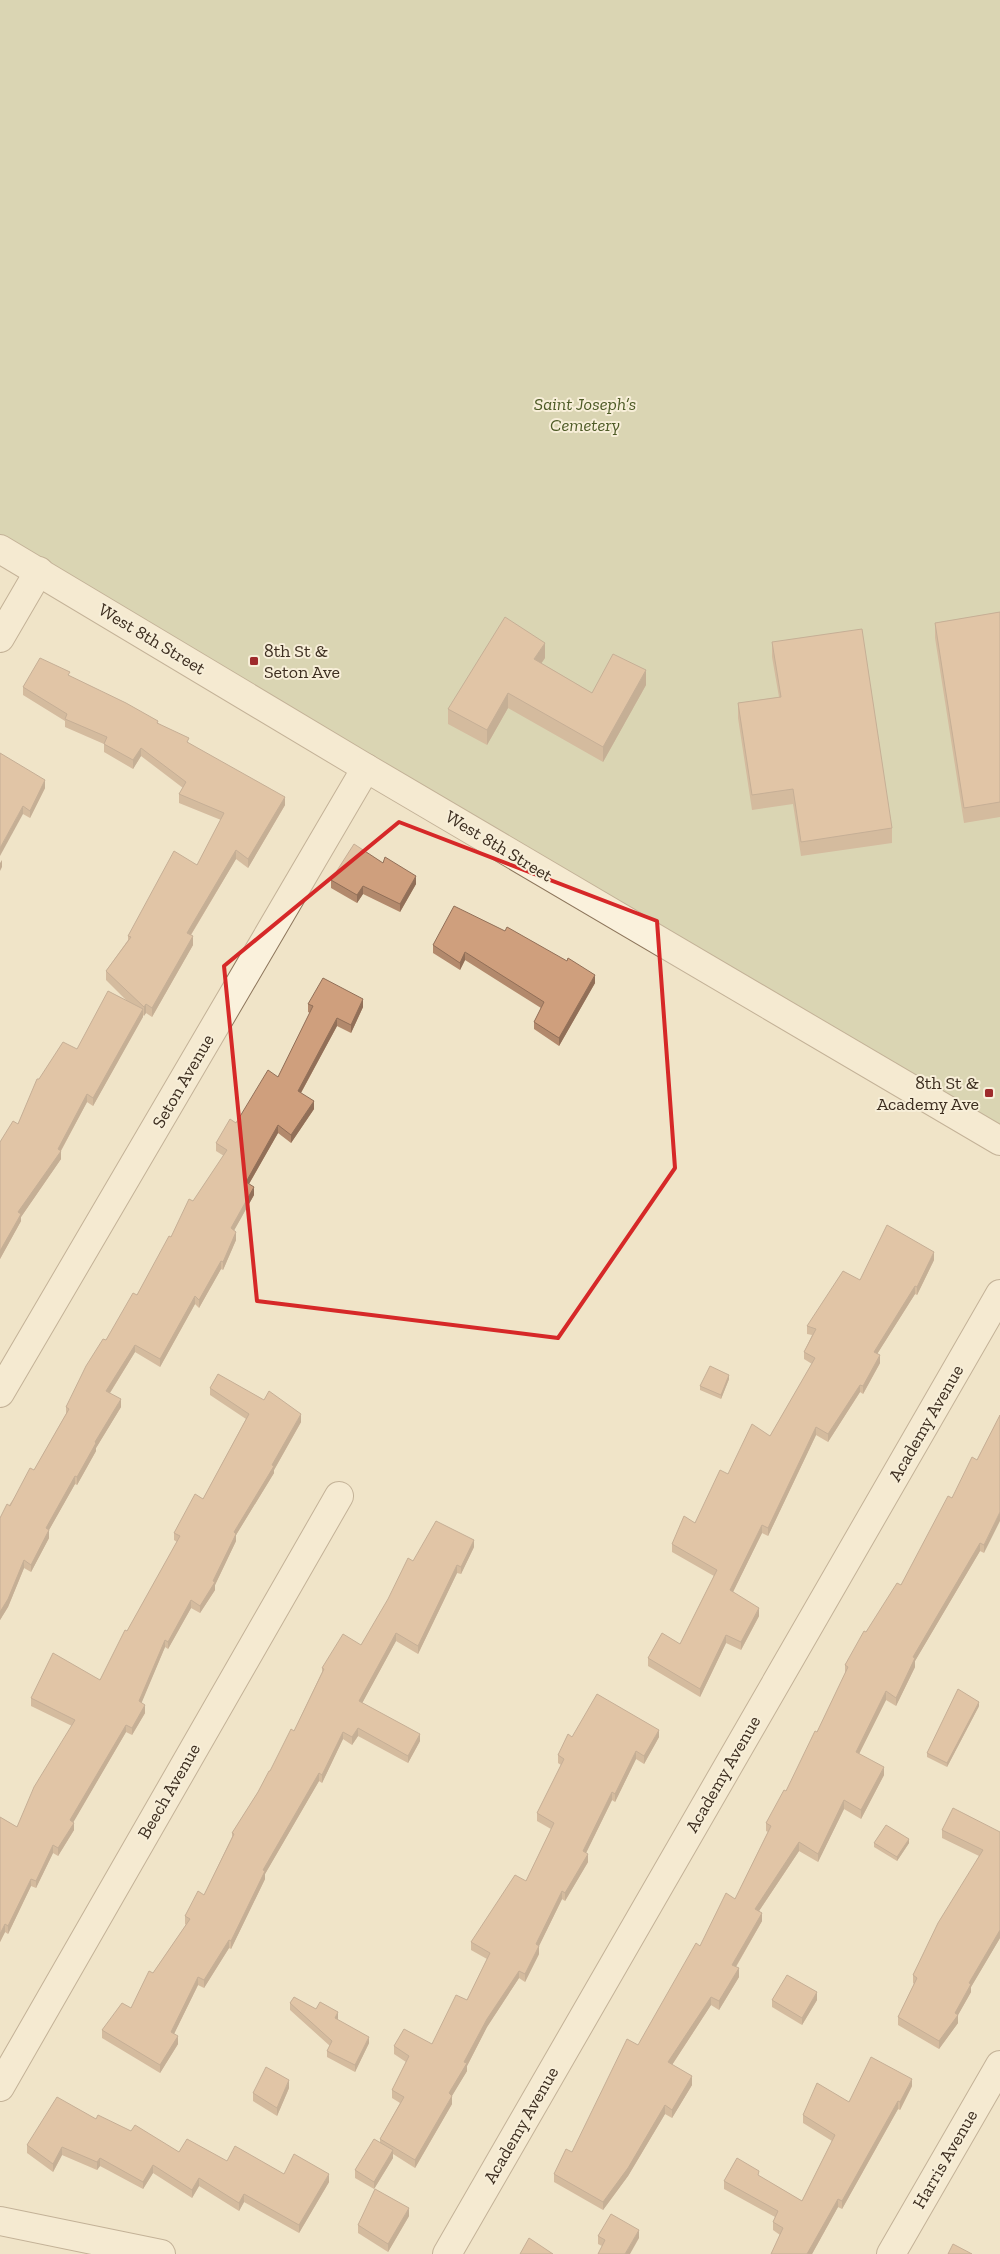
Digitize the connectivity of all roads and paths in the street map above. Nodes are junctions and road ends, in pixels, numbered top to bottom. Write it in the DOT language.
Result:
graph roads {
  1 [pos="0,549"];
  2 [pos="39,571"];
  3 [pos="0,638"];
  4 [pos="366,768"];
  5 [pos="1000,1141"];
  6 [pos="1000,1294"];
  7 [pos="0,1393"];
  8 [pos="339,1496"];
  9 [pos="1000,2065"];
  10 [pos="0,2087"];
  11 [pos="0,2221"];
  12 [pos="161,2254"];
  13 [pos="447,2254"];
  14 [pos="891,2254"];
  1 -- 2 [label="street, West 8th Street"];
  2 -- 3 [label="street"];
  2 -- 4 [label="street, West 8th Street"];
  4 -- 5 [label="street, West 8th Street"];
  4 -- 7 [label="street, Seton Avenue"];
  6 -- 13 [label="street, Academy Avenue"];
  8 -- 10 [label="street, Beech Avenue"];
  9 -- 14 [label="street, Harris Avenue"];
  11 -- 12 [label="street"];
}
